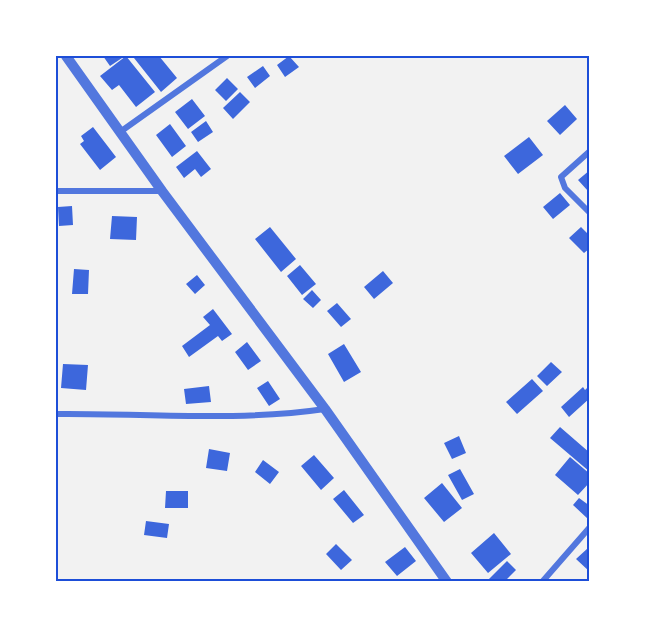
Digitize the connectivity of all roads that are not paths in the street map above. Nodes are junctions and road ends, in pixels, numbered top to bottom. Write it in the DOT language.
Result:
graph roads {
  1 [pos="66,56"];
  2 [pos="227,56"];
  3 [pos="120,132"];
  4 [pos="590,151"];
  5 [pos="56,191"];
  6 [pos="162,191"];
  7 [pos="590,213"];
  8 [pos="325,409"];
  9 [pos="56,414"];
  10 [pos="590,527"];
  11 [pos="447,582"];
  12 [pos="542,582"];
  1 -- 3 [label="street"];
  2 -- 3 [label="street"];
  3 -- 6 [label="street"];
  4 -- 7 [label="street"];
  5 -- 6 [label="street"];
  6 -- 8 [label="street"];
  8 -- 9 [label="street"];
  8 -- 11 [label="street"];
  10 -- 12 [label="street"];
}
